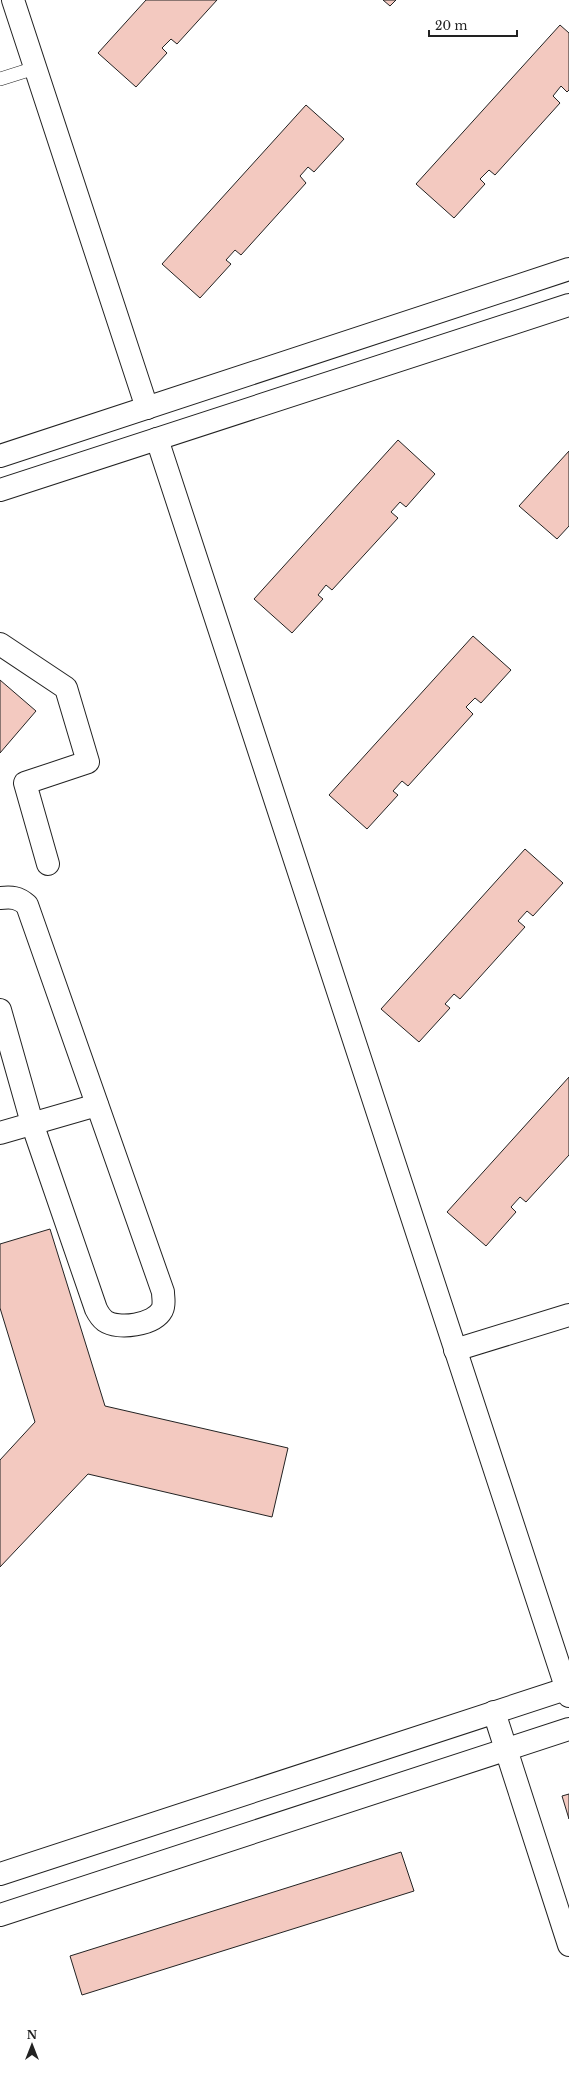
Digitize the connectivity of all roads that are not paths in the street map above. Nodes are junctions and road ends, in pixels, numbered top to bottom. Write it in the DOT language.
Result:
graph roads {
  1 [pos="13,0"];
  2 [pos="36,68"];
  3 [pos="0,78"];
  4 [pos="569,269"];
  5 [pos="569,305"];
  6 [pos="147,408"];
  7 [pos="157,439"];
  8 [pos="0,456"];
  9 [pos="0,490"];
  10 [pos="0,644"];
  11 [pos="48,864"];
  12 [pos="0,898"];
  13 [pos="0,1010"];
  14 [pos="97,1106"];
  15 [pos="32,1124"];
  16 [pos="0,1133"];
  17 [pos="569,1315"];
  18 [pos="455,1350"];
  19 [pos="568,1691"];
  20 [pos="494,1712"];
  21 [pos="569,1729"];
  22 [pos="506,1750"];
  23 [pos="0,1874"];
  24 [pos="0,1915"];
  25 [pos="569,1945"];
  1 -- 2 [label="street"];
  2 -- 3 [label="lane"];
  2 -- 6 [label="street"];
  4 -- 6 [label="street"];
  5 -- 7 [label="street"];
  6 -- 7 [label="street"];
  6 -- 8 [label="street"];
  7 -- 9 [label="street"];
  7 -- 18 [label="street"];
  10 -- 11 [label="street"];
  12 -- 14 [label="street"];
  13 -- 15 [label="street"];
  14 -- 15 [label="street"];
  14 -- 15 [label="street"];
  15 -- 16 [label="street"];
  17 -- 18 [label="street"];
  18 -- 19 [label="street"];
  19 -- 20 [label="street"];
  20 -- 22 [label="street"];
  20 -- 23 [label="street"];
  21 -- 22 [label="street"];
  22 -- 24 [label="street"];
  22 -- 25 [label="street"];
}
